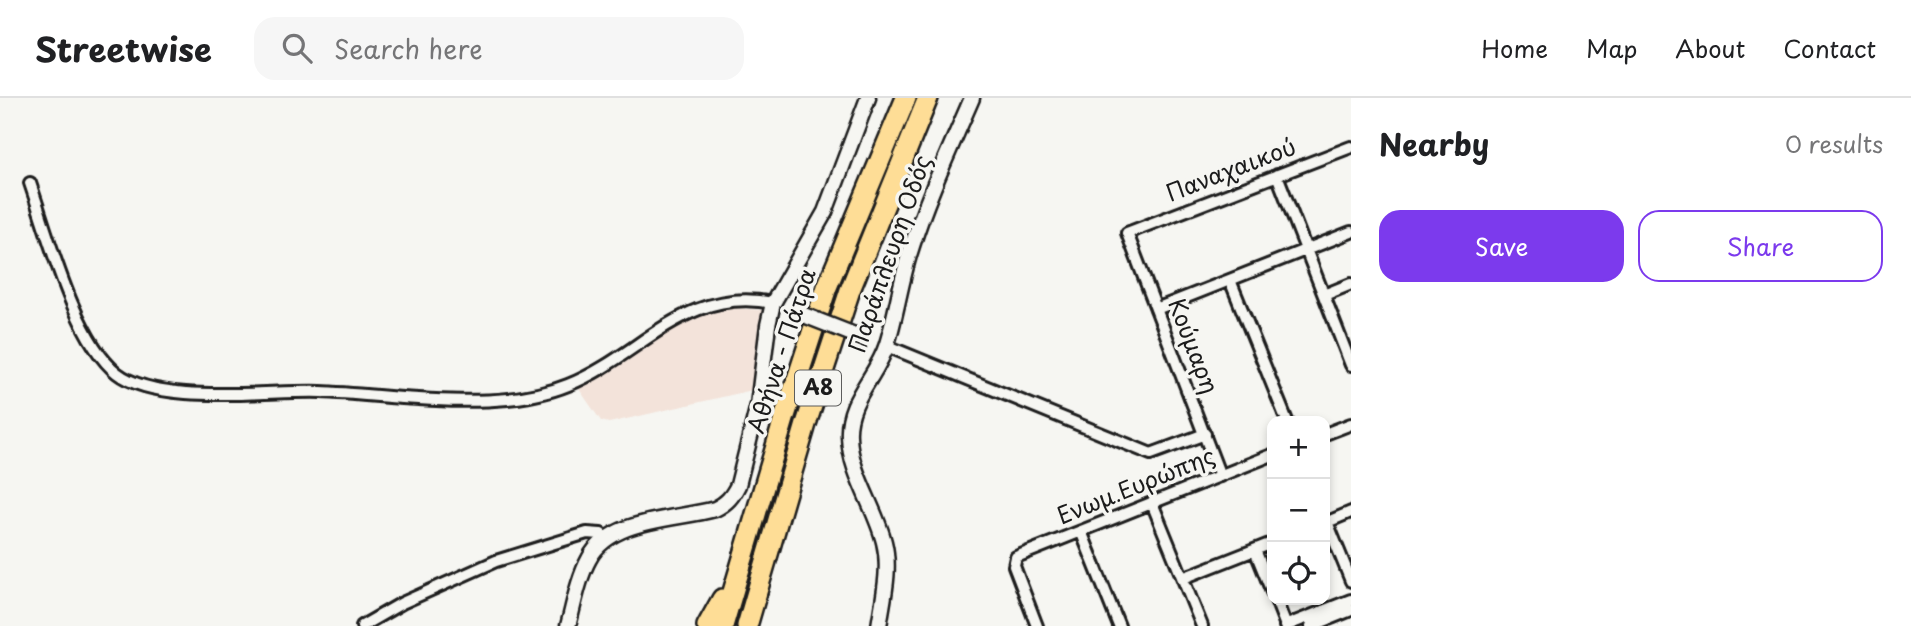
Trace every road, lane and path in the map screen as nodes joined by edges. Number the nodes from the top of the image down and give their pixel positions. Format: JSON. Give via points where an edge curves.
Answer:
{"nodes":[{"id":1,"x":868,"y":98,"type":"edge"},
{"id":2,"x":906,"y":98,"type":"edge"},
{"id":3,"x":928,"y":98,"type":"edge"},
{"id":4,"x":972,"y":98,"type":"edge"},
{"id":5,"x":1351,"y":147,"type":"edge"},
{"id":6,"x":1277,"y":175,"type":"junction"},
{"id":7,"x":30,"y":183,"type":"dead end"},
{"id":8,"x":1351,"y":232,"type":"edge"},
{"id":9,"x":1126,"y":233,"type":"joint"},
{"id":10,"x":1307,"y":250,"type":"junction"},
{"id":11,"x":1230,"y":280,"type":"junction"},
{"id":12,"x":1351,"y":284,"type":"edge"},
{"id":13,"x":1324,"y":295,"type":"junction"},
{"id":14,"x":774,"y":303,"type":"junction"},
{"id":15,"x":1156,"y":309,"type":"junction"},
{"id":16,"x":887,"y":346,"type":"junction"},
{"id":17,"x":1351,"y":365,"type":"edge"},
{"id":18,"x":1285,"y":416,"type":"edge"},
{"id":19,"x":1351,"y":424,"type":"edge"},
{"id":20,"x":1330,"y":432,"type":"edge"},
{"id":21,"x":1205,"y":434,"type":"junction"},
{"id":22,"x":1267,"y":457,"type":"edge"},
{"id":23,"x":1220,"y":476,"type":"junction"},
{"id":24,"x":1152,"y":503,"type":"junction"},
{"id":25,"x":1351,"y":512,"type":"edge"},
{"id":26,"x":1330,"y":520,"type":"edge"},
{"id":27,"x":1081,"y":531,"type":"junction"},
{"id":28,"x":1330,"y":531,"type":"edge"},
{"id":29,"x":606,"y":538,"type":"junction"},
{"id":30,"x":1267,"y":545,"type":"edge"},
{"id":31,"x":1255,"y":550,"type":"junction"},
{"id":32,"x":744,"y":554,"type":"junction"},
{"id":33,"x":765,"y":561,"type":"junction"},
{"id":34,"x":1183,"y":578,"type":"junction"},
{"id":35,"x":1267,"y":580,"type":"edge"},
{"id":36,"x":1351,"y":581,"type":"edge"},
{"id":37,"x":1351,"y":600,"type":"edge"},
{"id":38,"x":1278,"y":605,"type":"edge"},
{"id":39,"x":1351,"y":610,"type":"edge"},
{"id":40,"x":1332,"y":618,"type":"edge"},
{"id":41,"x":362,"y":626,"type":"edge"},
{"id":42,"x":568,"y":626,"type":"edge"},
{"id":43,"x":707,"y":626,"type":"edge"},
{"id":44,"x":723,"y":626,"type":"edge"},
{"id":45,"x":747,"y":626,"type":"edge"},
{"id":46,"x":755,"y":626,"type":"edge"},
{"id":47,"x":879,"y":626,"type":"edge"},
{"id":48,"x":1038,"y":626,"type":"edge"},
{"id":49,"x":1119,"y":626,"type":"edge"},
{"id":50,"x":1202,"y":626,"type":"edge"},
{"id":51,"x":1286,"y":626,"type":"edge"},
{"id":52,"x":1311,"y":626,"type":"edge"}],
"edges":[{"from":1,"to":14,"type":"street","via":[[825,212]]},
{"from":2,"to":32,"type":"highway","name":"Αθήνα - Πάτρα","number":"Α8","via":[[827,287]]},
{"from":3,"to":33,"type":"highway","name":"Αθήνα - Πάτρα","number":"Α8","via":[[850,290]]},
{"from":4,"to":16,"type":"street","name":"Παράπλευρη Οδός","via":[[923,212]]},
{"from":5,"to":6,"type":"street","name":"Παναχαικού"},
{"from":6,"to":9,"type":"street","name":"Παναχαικού"},
{"from":6,"to":10,"type":"street"},
{"from":7,"to":14,"type":"street","via":[[92,345],[126,379],[180,392],[516,399],[580,380],[698,309],[735,300]]},
{"from":8,"to":10,"type":"street"},
{"from":9,"to":15,"type":"street","name":"Κούμαρη"},
{"from":10,"to":11,"type":"street"},
{"from":10,"to":13,"type":"street"},
{"from":11,"to":15,"type":"street"},
{"from":11,"to":18,"type":"street"},
{"from":12,"to":13,"type":"street"},
{"from":13,"to":17,"type":"street"},
{"from":14,"to":16,"type":"street","bridge":true},
{"from":14,"to":29,"type":"street","via":[[758,405],[733,495],[715,509],[625,528]]},
{"from":15,"to":21,"type":"street","name":"Κούμαρη"},
{"from":16,"to":21,"type":"street","via":[[1151,454]]},
{"from":16,"to":47,"type":"street","name":"Παράπλευρη Οδός","via":[[852,410],[848,435],[853,463],[886,551]]},
{"from":19,"to":20,"type":"street"},
{"from":21,"to":23,"type":"street","name":"Κούμαρη"},
{"from":22,"to":23,"type":"street","name":"Ενωμ.Ευρώπης"},
{"from":23,"to":24,"type":"street","name":"Ενωμ.Ευρώπης"},
{"from":24,"to":27,"type":"street","name":"Ενωμ.Ευρώπης"},
{"from":24,"to":34,"type":"street"},
{"from":25,"to":26,"type":"street"},
{"from":27,"to":48,"type":"street","name":"Ενωμ.Ευρώπης","via":[[1016,557],[1014,566]]},
{"from":27,"to":49,"type":"street"},
{"from":28,"to":36,"type":"street"},
{"from":29,"to":41,"type":"street","via":[[587,533],[496,561]]},
{"from":29,"to":42,"type":"street","via":[[589,557]]},
{"from":30,"to":31,"type":"street"},
{"from":31,"to":34,"type":"street"},
{"from":31,"to":35,"type":"street"},
{"from":32,"to":43,"type":"highway"},
{"from":32,"to":44,"type":"highway","name":"Αθήνα - Πάτρα","number":"Α8"},
{"from":33,"to":45,"type":"highway","name":"Αθήνα - Πάτρα","number":"Α8"},
{"from":33,"to":46,"type":"highway"},
{"from":34,"to":50,"type":"street"},
{"from":37,"to":40,"type":"street"},
{"from":38,"to":51,"type":"street"},
{"from":39,"to":40,"type":"street"},
{"from":40,"to":51,"type":"street"},
{"from":40,"to":52,"type":"street"}]}
